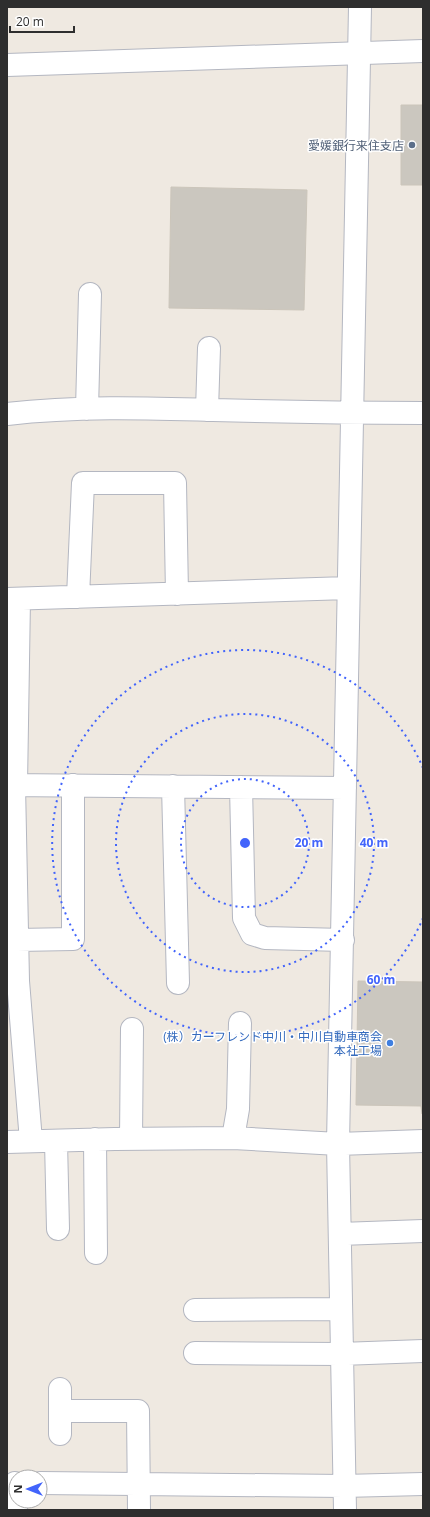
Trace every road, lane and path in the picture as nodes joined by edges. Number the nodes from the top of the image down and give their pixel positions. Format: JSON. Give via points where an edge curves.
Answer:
{"nodes":[{"id":1,"x":360,"y":7,"type":"edge"},
{"id":2,"x":423,"y":51,"type":"edge"},
{"id":3,"x":358,"y":54,"type":"junction"},
{"id":4,"x":7,"y":65,"type":"edge"},
{"id":5,"x":90,"y":294,"type":"dead end"},
{"id":6,"x":208,"y":348,"type":"dead end"},
{"id":7,"x":87,"y":409,"type":"junction"},
{"id":8,"x":207,"y":410,"type":"junction"},
{"id":9,"x":351,"y":413,"type":"junction"},
{"id":10,"x":423,"y":413,"type":"edge"},
{"id":11,"x":7,"y":414,"type":"edge"},
{"id":12,"x":348,"y":588,"type":"junction"},
{"id":13,"x":177,"y":594,"type":"junction"},
{"id":14,"x":78,"y":597,"type":"junction"},
{"id":15,"x":13,"y":599,"type":"edge"},
{"id":16,"x":12,"y":785,"type":"edge"},
{"id":17,"x":73,"y":785,"type":"junction"},
{"id":18,"x":173,"y":786,"type":"junction"},
{"id":19,"x":241,"y":787,"type":"junction"},
{"id":20,"x":345,"y":788,"type":"junction"},
{"id":21,"x":17,"y":940,"type":"junction"},
{"id":22,"x":343,"y":940,"type":"junction"},
{"id":23,"x":178,"y":983,"type":"dead end"},
{"id":24,"x":240,"y":1023,"type":"dead end"},
{"id":25,"x":132,"y":1029,"type":"dead end"},
{"id":26,"x":233,"y":1138,"type":"junction"},
{"id":27,"x":131,"y":1139,"type":"junction"},
{"id":28,"x":95,"y":1140,"type":"junction"},
{"id":29,"x":31,"y":1141,"type":"junction"},
{"id":30,"x":56,"y":1141,"type":"junction"},
{"id":31,"x":423,"y":1141,"type":"edge"},
{"id":32,"x":7,"y":1142,"type":"edge"},
{"id":33,"x":338,"y":1144,"type":"junction"},
{"id":34,"x":58,"y":1230,"type":"dead end"},
{"id":35,"x":423,"y":1231,"type":"edge"},
{"id":36,"x":340,"y":1234,"type":"junction"},
{"id":37,"x":96,"y":1253,"type":"dead end"},
{"id":38,"x":341,"y":1309,"type":"junction"},
{"id":39,"x":195,"y":1310,"type":"dead end"},
{"id":40,"x":423,"y":1351,"type":"edge"},
{"id":41,"x":195,"y":1352,"type":"dead end"},
{"id":42,"x":341,"y":1354,"type":"junction"},
{"id":43,"x":60,"y":1389,"type":"dead end"},
{"id":44,"x":60,"y":1411,"type":"junction"},
{"id":45,"x":60,"y":1434,"type":"dead end"},
{"id":46,"x":48,"y":1483,"type":"edge"},
{"id":47,"x":139,"y":1484,"type":"junction"},
{"id":48,"x":423,"y":1484,"type":"edge"},
{"id":49,"x":343,"y":1486,"type":"junction"},
{"id":50,"x":139,"y":1510,"type":"edge"},
{"id":51,"x":345,"y":1510,"type":"edge"}],
"edges":[{"from":1,"to":3,"type":"street"},
{"from":2,"to":3,"type":"street"},
{"from":3,"to":4,"type":"street"},
{"from":3,"to":9,"type":"street"},
{"from":5,"to":7,"type":"street"},
{"from":6,"to":8,"type":"street"},
{"from":7,"to":8,"type":"street","via":[[128,407]]},
{"from":7,"to":11,"type":"street","via":[[37,410]]},
{"from":8,"to":9,"type":"street"},
{"from":9,"to":10,"type":"street"},
{"from":9,"to":12,"type":"street"},
{"from":12,"to":13,"type":"street"},
{"from":12,"to":20,"type":"street"},
{"from":13,"to":14,"type":"street"},
{"from":13,"to":14,"type":"street","via":[[175,483],[82,483]]},
{"from":14,"to":15,"type":"street"},
{"from":15,"to":16,"type":"street"},
{"from":16,"to":17,"type":"street"},
{"from":16,"to":21,"type":"street"},
{"from":17,"to":18,"type":"street"},
{"from":17,"to":21,"type":"street","via":[[72,939]]},
{"from":18,"to":19,"type":"street"},
{"from":18,"to":23,"type":"street"},
{"from":19,"to":20,"type":"street"},
{"from":19,"to":22,"type":"street","via":[[244,918],[252,934],[265,938]]},
{"from":20,"to":22,"type":"street"},
{"from":21,"to":29,"type":"street"},
{"from":22,"to":33,"type":"street"},
{"from":24,"to":26,"type":"street","via":[[238,1108]]},
{"from":25,"to":27,"type":"street"},
{"from":26,"to":27,"type":"street"},
{"from":26,"to":33,"type":"street"},
{"from":27,"to":28,"type":"street"},
{"from":28,"to":30,"type":"street"},
{"from":28,"to":37,"type":"street"},
{"from":29,"to":30,"type":"street"},
{"from":29,"to":32,"type":"street"},
{"from":30,"to":34,"type":"street"},
{"from":31,"to":33,"type":"street"},
{"from":33,"to":36,"type":"street"},
{"from":35,"to":36,"type":"street"},
{"from":36,"to":38,"type":"street"},
{"from":38,"to":39,"type":"street"},
{"from":38,"to":42,"type":"street"},
{"from":40,"to":42,"type":"street"},
{"from":41,"to":42,"type":"street"},
{"from":42,"to":49,"type":"street"},
{"from":43,"to":44,"type":"street"},
{"from":44,"to":45,"type":"street"},
{"from":44,"to":47,"type":"street","via":[[138,1411]]},
{"from":46,"to":47,"type":"street"},
{"from":47,"to":49,"type":"street"},
{"from":47,"to":50,"type":"street"},
{"from":48,"to":49,"type":"street"},
{"from":49,"to":51,"type":"street"}]}
